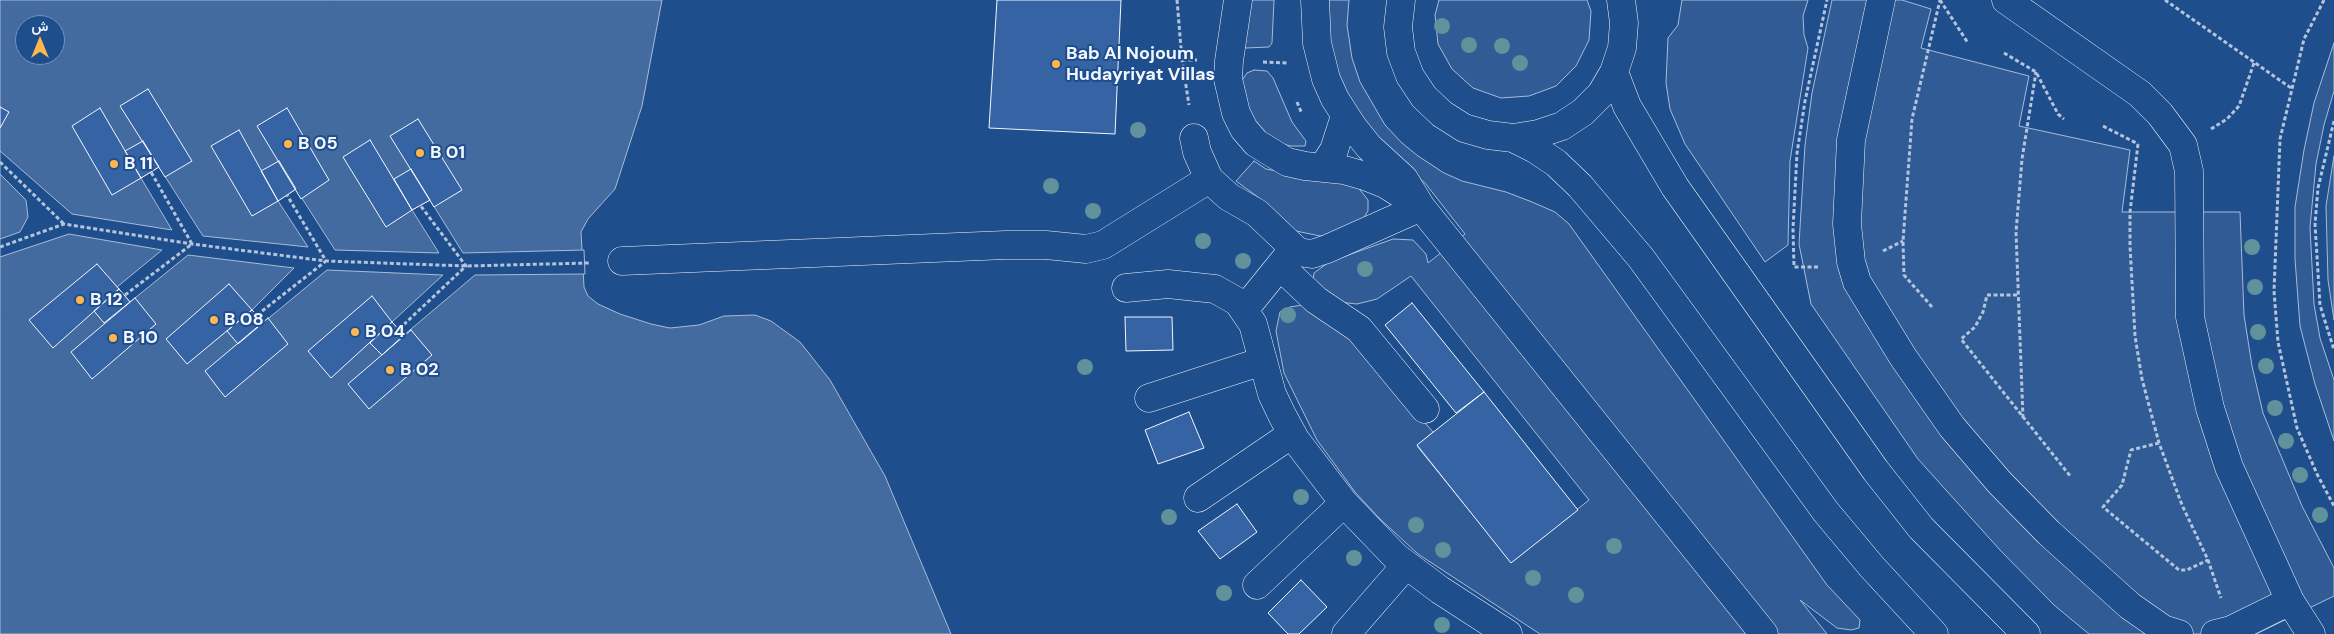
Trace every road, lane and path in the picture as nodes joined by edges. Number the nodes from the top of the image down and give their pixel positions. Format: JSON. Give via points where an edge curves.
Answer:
{"nodes":[{"id":1,"x":1177,"y":0,"type":"edge"},
{"id":2,"x":1238,"y":0,"type":"edge"},
{"id":3,"x":1315,"y":0,"type":"edge"},
{"id":4,"x":1401,"y":0,"type":"edge"},
{"id":5,"x":1827,"y":0,"type":"edge"},
{"id":6,"x":1881,"y":0,"type":"edge"},
{"id":7,"x":1940,"y":0,"type":"edge"},
{"id":8,"x":2006,"y":0,"type":"edge"},
{"id":9,"x":2166,"y":0,"type":"edge"},
{"id":10,"x":2324,"y":0,"type":"edge"},
{"id":11,"x":1626,"y":8,"type":"edge"},
{"id":12,"x":1968,"y":43,"type":"dead end"},
{"id":13,"x":2004,"y":53,"type":"dead end"},
{"id":14,"x":2254,"y":63,"type":"junction"},
{"id":15,"x":1614,"y":72,"type":"junction"},
{"id":16,"x":2036,"y":72,"type":"junction"},
{"id":17,"x":2291,"y":88,"type":"junction"},
{"id":18,"x":1345,"y":116,"type":"junction"},
{"id":19,"x":2064,"y":119,"type":"dead end"},
{"id":20,"x":2334,"y":121,"type":"edge"},
{"id":21,"x":2103,"y":126,"type":"dead end"},
{"id":22,"x":2208,"y":131,"type":"dead end"},
{"id":23,"x":1194,"y":138,"type":"joint"},
{"id":24,"x":1513,"y":138,"type":"junction"},
{"id":25,"x":2138,"y":144,"type":"junction"},
{"id":26,"x":2146,"y":149,"type":"dead end"},
{"id":27,"x":0,"y":162,"type":"edge"},
{"id":28,"x":1323,"y":167,"type":"junction"},
{"id":29,"x":151,"y":172,"type":"dead end"},
{"id":30,"x":1209,"y":179,"type":"junction"},
{"id":31,"x":287,"y":195,"type":"dead end"},
{"id":32,"x":420,"y":205,"type":"dead end"},
{"id":33,"x":1421,"y":208,"type":"junction"},
{"id":34,"x":64,"y":224,"type":"junction"},
{"id":35,"x":1903,"y":241,"type":"junction"},
{"id":36,"x":192,"y":244,"type":"junction"},
{"id":37,"x":0,"y":247,"type":"edge"},
{"id":38,"x":1879,"y":253,"type":"dead end"},
{"id":39,"x":1286,"y":257,"type":"junction"},
{"id":40,"x":326,"y":260,"type":"junction"},
{"id":41,"x":622,"y":261,"type":"joint"},
{"id":42,"x":466,"y":266,"type":"junction"},
{"id":43,"x":1822,"y":266,"type":"dead end"},
{"id":44,"x":1126,"y":288,"type":"dead end"},
{"id":45,"x":2017,"y":295,"type":"junction"},
{"id":46,"x":125,"y":296,"type":"dead end"},
{"id":47,"x":1932,"y":307,"type":"dead end"},
{"id":48,"x":1244,"y":310,"type":"junction"},
{"id":49,"x":258,"y":316,"type":"dead end"},
{"id":50,"x":399,"y":329,"type":"dead end"},
{"id":51,"x":2334,"y":350,"type":"edge"},
{"id":52,"x":1263,"y":361,"type":"junction"},
{"id":53,"x":1149,"y":398,"type":"dead end"},
{"id":54,"x":1425,"y":409,"type":"dead end"},
{"id":55,"x":2023,"y":418,"type":"junction"},
{"id":56,"x":1292,"y":434,"type":"junction"},
{"id":57,"x":2159,"y":444,"type":"junction"},
{"id":58,"x":2071,"y":476,"type":"dead end"},
{"id":59,"x":1198,"y":498,"type":"dead end"},
{"id":60,"x":1344,"y":503,"type":"junction"},
{"id":61,"x":2334,"y":506,"type":"edge"},
{"id":62,"x":2208,"y":560,"type":"junction"},
{"id":63,"x":1406,"y":565,"type":"junction"},
{"id":64,"x":1257,"y":584,"type":"dead end"},
{"id":65,"x":2290,"y":601,"type":"junction"},
{"id":66,"x":1476,"y":626,"type":"edge"},
{"id":67,"x":2223,"y":632,"type":"edge"},
{"id":68,"x":1346,"y":634,"type":"edge"},
{"id":69,"x":1508,"y":634,"type":"edge"},
{"id":70,"x":1764,"y":634,"type":"edge"},
{"id":71,"x":1934,"y":634,"type":"edge"},
{"id":72,"x":2026,"y":634,"type":"edge"},
{"id":73,"x":2179,"y":634,"type":"edge"},
{"id":74,"x":2311,"y":634,"type":"edge"}],
"edges":[{"from":1,"to":23,"type":"path"},
{"from":2,"to":28,"type":"main road","via":[[1228,79],[1236,113],[1244,129],[1256,143],[1287,162]]},
{"from":3,"to":18,"type":"main road","via":[[1321,62],[1335,100]]},
{"from":4,"to":24,"type":"main road","via":[[1398,27],[1401,52],[1410,76],[1424,97],[1464,128]]},
{"from":5,"to":43,"type":"path","via":[[1797,153],[1793,229],[1794,267]]},
{"from":6,"to":73,"type":"main road","via":[[1851,140],[1847,224],[1851,262],[1858,282],[1903,357],[1947,419],[2000,483],[2049,533],[2130,606],[2163,629]]},
{"from":7,"to":12,"type":"path"},
{"from":7,"to":35,"type":"path","via":[[1912,119]]},
{"from":8,"to":65,"type":"main road","via":[[2140,94],[2183,145],[2189,171],[2190,317],[2207,398],[2229,467]]},
{"from":9,"to":14,"type":"path"},
{"from":10,"to":17,"type":"path","via":[[2304,39]]},
{"from":11,"to":15,"type":"main road","via":[[1622,48]]},
{"from":13,"to":16,"type":"path"},
{"from":14,"to":17,"type":"path"},
{"from":14,"to":22,"type":"path","via":[[2239,106],[2227,120]]},
{"from":15,"to":24,"type":"main road","via":[[1601,94],[1583,112],[1554,129]]},
{"from":15,"to":72,"type":"main road","via":[[1627,106],[1675,187],[1876,471],[1922,528]]},
{"from":16,"to":19,"type":"path","via":[[2058,114]]},
{"from":16,"to":45,"type":"path","via":[[2022,159],[2016,232]]},
{"from":17,"to":61,"type":"path","via":[[2280,139],[2274,291],[2278,342],[2297,428]]},
{"from":18,"to":28,"type":"main road","via":[[1334,150]]},
{"from":18,"to":33,"type":"main road","via":[[1369,147],[1404,179]]},
{"from":20,"to":51,"type":"path","via":[[2318,188],[2315,224],[2320,306]]},
{"from":21,"to":25,"type":"path"},
{"from":23,"to":30,"type":"main road"},
{"from":24,"to":71,"type":"main road","via":[[1556,163],[1580,186],[1641,258],[1826,512]]},
{"from":25,"to":26,"type":"path"},
{"from":25,"to":57,"type":"path","via":[[2130,212],[2131,290],[2142,378]]},
{"from":27,"to":34,"type":"path"},
{"from":28,"to":33,"type":"main road","via":[[1365,176],[1392,188]]},
{"from":29,"to":36,"type":"path"},
{"from":30,"to":39,"type":"main road","via":[[1229,198],[1257,213]]},
{"from":30,"to":41,"type":"main road","via":[[1104,245],[1086,249],[1006,245]]},
{"from":31,"to":40,"type":"path"},
{"from":32,"to":42,"type":"path"},
{"from":33,"to":39,"type":"main road","via":[[1327,249]]},
{"from":33,"to":70,"type":"main road"},
{"from":34,"to":36,"type":"path"},
{"from":34,"to":37,"type":"path"},
{"from":35,"to":38,"type":"path"},
{"from":35,"to":47,"type":"path","via":[[1904,275]]},
{"from":36,"to":40,"type":"path"},
{"from":36,"to":46,"type":"path"},
{"from":39,"to":48,"type":"main road"},
{"from":39,"to":54,"type":"main road","via":[[1316,300],[1359,329]]},
{"from":40,"to":42,"type":"path"},
{"from":40,"to":49,"type":"path"},
{"from":41,"to":42,"type":"path"},
{"from":42,"to":50,"type":"path"},
{"from":44,"to":48,"type":"main road","via":[[1168,284],[1215,289],[1238,302]]},
{"from":45,"to":55,"type":"path"},
{"from":45,"to":55,"type":"path","via":[[1987,296],[1975,327],[1961,339]]},
{"from":48,"to":52,"type":"main road","via":[[1253,324]]},
{"from":52,"to":53,"type":"main road"},
{"from":52,"to":56,"type":"main road","via":[[1272,394]]},
{"from":55,"to":58,"type":"path"},
{"from":56,"to":59,"type":"main road"},
{"from":56,"to":60,"type":"main road"},
{"from":57,"to":62,"type":"path","via":[[2182,505]]},
{"from":57,"to":62,"type":"path","via":[[2131,450],[2122,485],[2103,506],[2179,570],[2187,570]]},
{"from":60,"to":63,"type":"main road"},
{"from":60,"to":64,"type":"main road"},
{"from":62,"to":67,"type":"path"},
{"from":63,"to":66,"type":"main road","via":[[1440,590]]},
{"from":63,"to":68,"type":"main road"},
{"from":65,"to":67,"type":"main road"},
{"from":65,"to":74,"type":"main road"},
{"from":66,"to":69,"type":"main road"}]}
